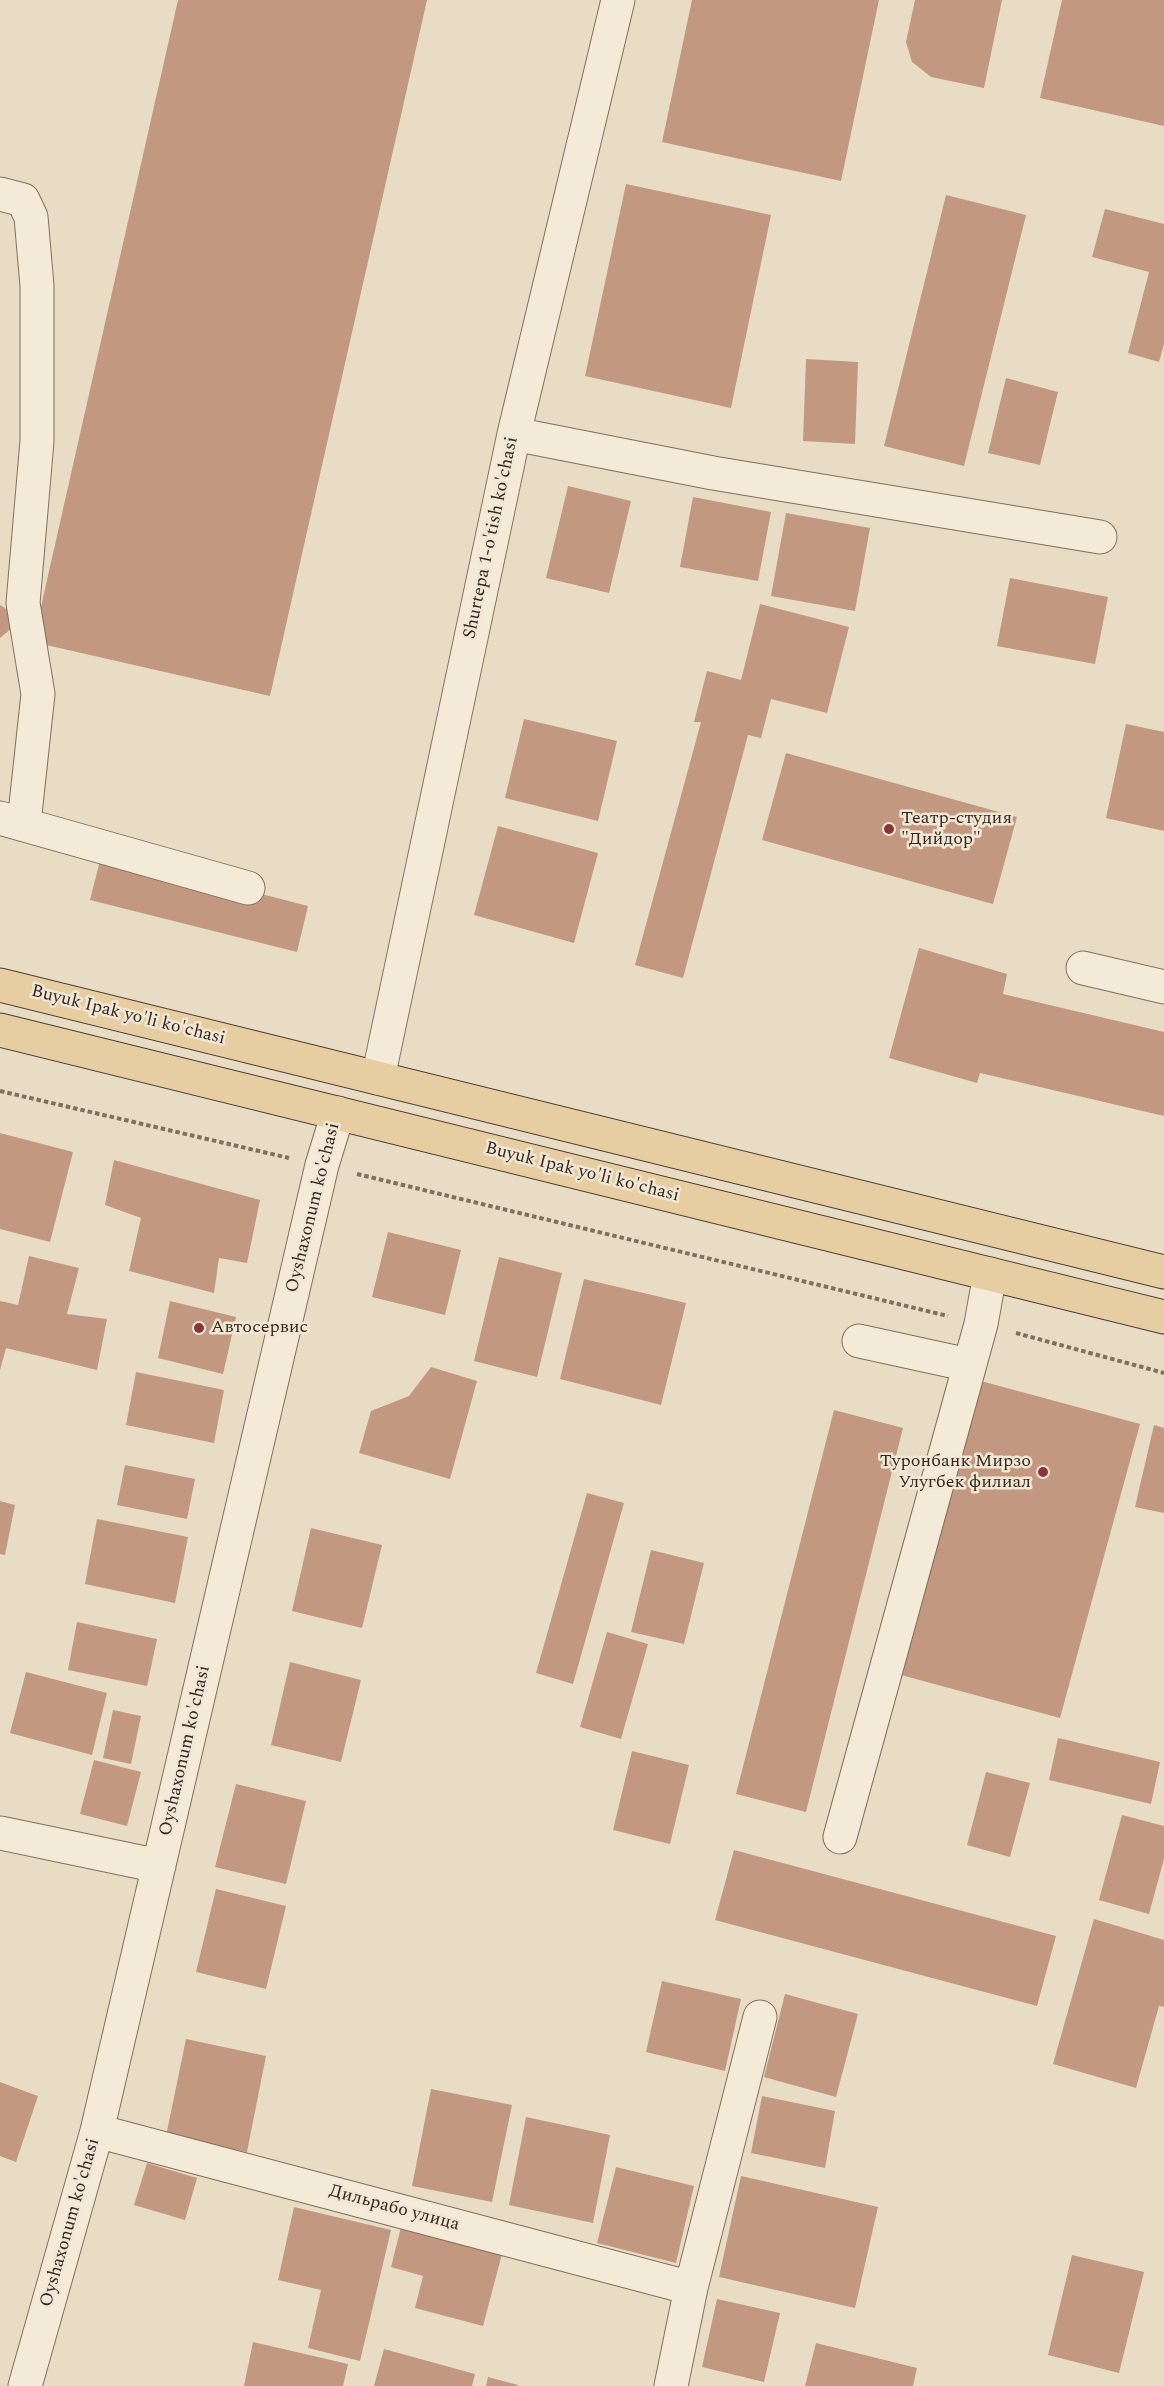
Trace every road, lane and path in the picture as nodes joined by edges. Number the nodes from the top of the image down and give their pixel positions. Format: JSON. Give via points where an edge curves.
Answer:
{"nodes":[{"id":1,"x":618,"y":0,"type":"edge"},
{"id":2,"x":0,"y":194,"type":"edge"},
{"id":3,"x":514,"y":434,"type":"junction"},
{"id":4,"x":1100,"y":537,"type":"dead end"},
{"id":5,"x":12,"y":820,"type":"edge"},
{"id":6,"x":248,"y":888,"type":"dead end"},
{"id":7,"x":1083,"y":968,"type":"dead end"},
{"id":8,"x":0,"y":985,"type":"edge"},
{"id":9,"x":1164,"y":987,"type":"edge"},
{"id":10,"x":0,"y":1030,"type":"edge"},
{"id":11,"x":364,"y":1074,"type":"junction"},
{"id":12,"x":0,"y":1091,"type":"edge"},
{"id":13,"x":353,"y":1117,"type":"junction"},
{"id":14,"x":322,"y":1165,"type":"junction"},
{"id":15,"x":1164,"y":1272,"type":"edge"},
{"id":16,"x":990,"y":1274,"type":"junction"},
{"id":17,"x":1164,"y":1317,"type":"edge"},
{"id":18,"x":981,"y":1324,"type":"junction"},
{"id":19,"x":860,"y":1341,"type":"dead end"},
{"id":20,"x":969,"y":1365,"type":"junction"},
{"id":21,"x":1164,"y":1373,"type":"edge"},
{"id":22,"x":0,"y":1833,"type":"edge"},
{"id":23,"x":840,"y":1837,"type":"dead end"},
{"id":24,"x":159,"y":1866,"type":"junction"},
{"id":25,"x":760,"y":2017,"type":"dead end"},
{"id":26,"x":97,"y":2131,"type":"junction"},
{"id":27,"x":691,"y":2288,"type":"junction"},
{"id":28,"x":25,"y":2386,"type":"edge"},
{"id":29,"x":671,"y":2386,"type":"edge"}],
"edges":[{"from":1,"to":3,"type":"street","name":"Shurtepa 1-o'tish ko'chasi"},
{"from":2,"to":5,"type":"street","via":[[23,200],[31,217],[37,286],[37,441],[23,603],[38,694]]},
{"from":3,"to":4,"type":"street","via":[[713,473]]},
{"from":3,"to":11,"type":"street","name":"Shurtepa 1-o'tish ko'chasi"},
{"from":5,"to":6,"type":"street"},
{"from":7,"to":9,"type":"street"},
{"from":8,"to":11,"type":"main road","name":"Buyuk Ipak yo'li ko'chasi"},
{"from":10,"to":13,"type":"main road","name":"Buyuk Ipak yo'li ko'chasi"},
{"from":11,"to":13,"type":"main road"},
{"from":11,"to":15,"type":"main road","name":"Buyuk Ipak yo'li ko'chasi"},
{"from":12,"to":14,"type":"path"},
{"from":13,"to":14,"type":"street","name":"Oyshaxonum ko'chasi"},
{"from":13,"to":16,"type":"main road","name":"Buyuk Ipak yo'li ko'chasi"},
{"from":14,"to":18,"type":"path"},
{"from":14,"to":24,"type":"street","name":"Oyshaxonum ko'chasi"},
{"from":16,"to":17,"type":"main road","name":"Buyuk Ipak yo'li ko'chasi"},
{"from":16,"to":18,"type":"street"},
{"from":18,"to":20,"type":"street"},
{"from":18,"to":21,"type":"path"},
{"from":19,"to":20,"type":"street"},
{"from":20,"to":23,"type":"street"},
{"from":22,"to":24,"type":"street"},
{"from":24,"to":26,"type":"street","name":"Oyshaxonum ko'chasi"},
{"from":25,"to":27,"type":"street"},
{"from":26,"to":27,"type":"street","name":"Дильрабо улица"},
{"from":26,"to":28,"type":"street","name":"Oyshaxonum ko'chasi"},
{"from":27,"to":29,"type":"street"}]}
